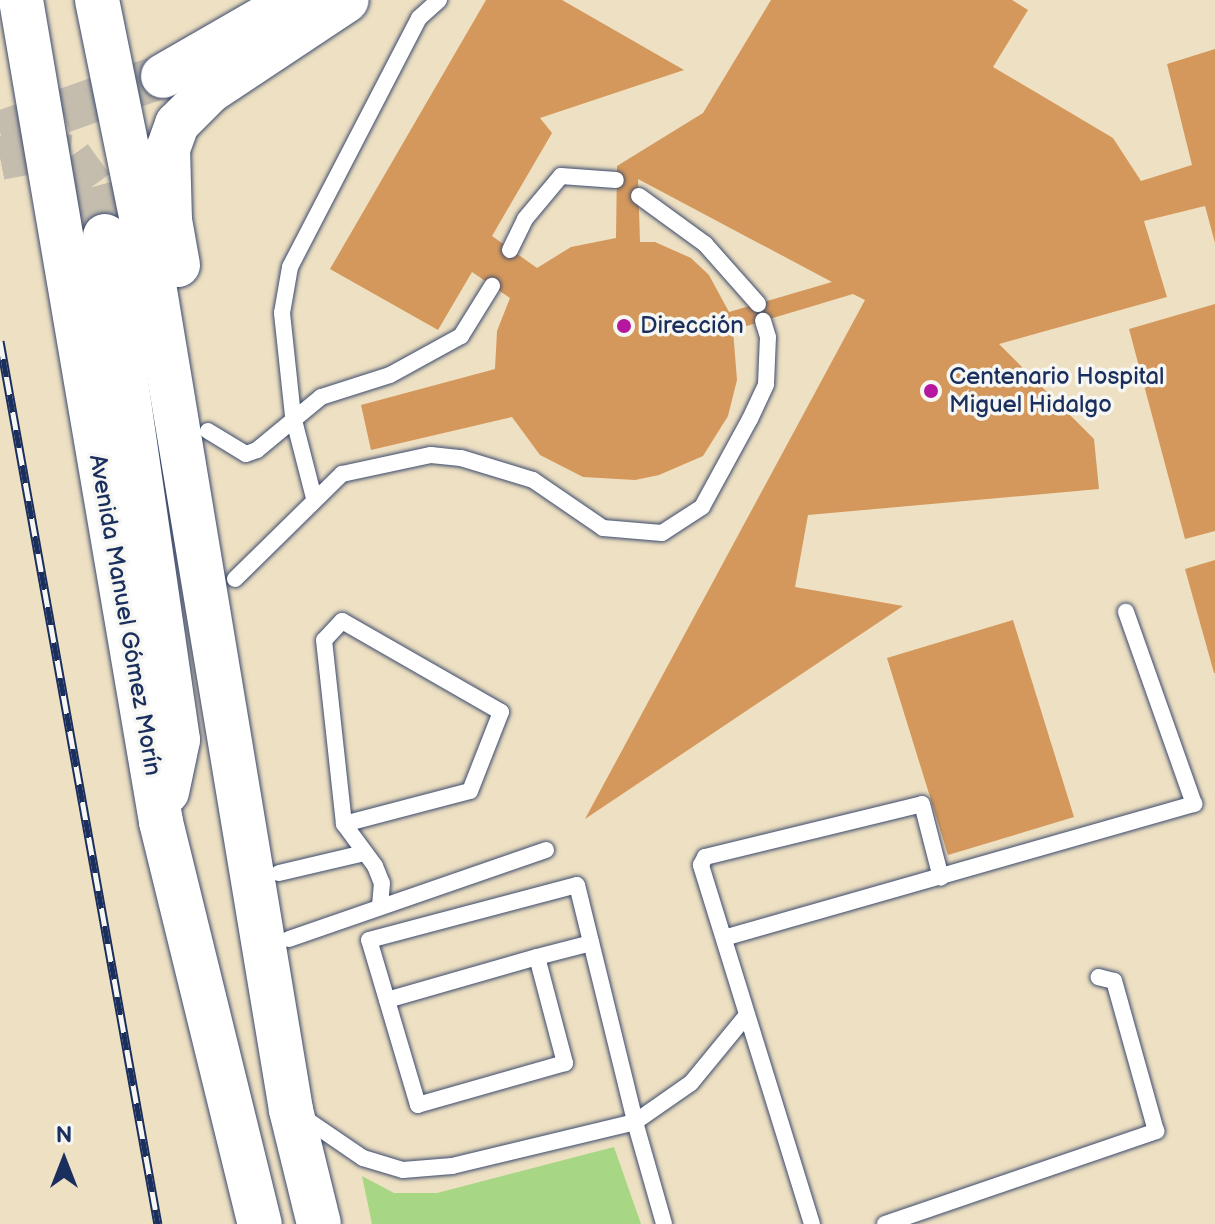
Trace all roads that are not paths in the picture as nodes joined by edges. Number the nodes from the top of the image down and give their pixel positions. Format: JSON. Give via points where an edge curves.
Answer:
{"nodes":[{"id":1,"x":21,"y":0,"type":"edge"},
{"id":2,"x":97,"y":0,"type":"edge"},
{"id":3,"x":295,"y":0,"type":"edge"},
{"id":4,"x":347,"y":0,"type":"edge"},
{"id":5,"x":439,"y":0,"type":"edge"},
{"id":6,"x":163,"y":76,"type":"tunnel mouth"},
{"id":7,"x":616,"y":180,"type":"dead end"},
{"id":8,"x":639,"y":196,"type":"dead end"},
{"id":9,"x":170,"y":220,"type":"junction"},
{"id":10,"x":105,"y":236,"type":"tunnel mouth"},
{"id":11,"x":510,"y":250,"type":"dead end"},
{"id":12,"x":154,"y":286,"type":"junction"},
{"id":13,"x":492,"y":286,"type":"dead end"},
{"id":14,"x":758,"y":304,"type":"dead end"},
{"id":15,"x":763,"y":321,"type":"dead end"},
{"id":16,"x":192,"y":340,"type":"junction"},
{"id":17,"x":293,"y":416,"type":"junction"},
{"id":18,"x":208,"y":431,"type":"junction"},
{"id":19,"x":314,"y":498,"type":"junction"},
{"id":20,"x":235,"y":579,"type":"junction"},
{"id":21,"x":1126,"y":612,"type":"dead end"},
{"id":22,"x":236,"y":685,"type":"junction"},
{"id":23,"x":161,"y":822,"type":"junction"},
{"id":24,"x":344,"y":824,"type":"junction"},
{"id":25,"x":546,"y":850,"type":"dead end"},
{"id":26,"x":364,"y":853,"type":"junction"},
{"id":27,"x":279,"y":873,"type":"junction"},
{"id":28,"x":941,"y":878,"type":"junction"},
{"id":29,"x":380,"y":906,"type":"junction"},
{"id":30,"x":727,"y":937,"type":"junction"},
{"id":31,"x":289,"y":939,"type":"junction"},
{"id":32,"x":591,"y":943,"type":"junction"},
{"id":33,"x":537,"y":957,"type":"junction"},
{"id":34,"x":1098,"y":977,"type":"dead end"},
{"id":35,"x":275,"y":1000,"type":"junction"},
{"id":36,"x":387,"y":1000,"type":"junction"},
{"id":37,"x":746,"y":1016,"type":"junction"},
{"id":38,"x":291,"y":1110,"type":"junction"},
{"id":39,"x":635,"y":1122,"type":"junction"},
{"id":40,"x":260,"y":1224,"type":"edge"},
{"id":41,"x":319,"y":1224,"type":"edge"},
{"id":42,"x":664,"y":1224,"type":"edge"},
{"id":43,"x":812,"y":1224,"type":"edge"},
{"id":44,"x":885,"y":1224,"type":"edge"}],
"edges":[{"from":1,"to":23,"type":"main road","name":"Avenida Manuel Gómez Morín"},
{"from":2,"to":12,"type":"main road"},
{"from":3,"to":6,"type":"main road"},
{"from":4,"to":9,"type":"main road","via":[[210,91],[177,124],[168,149]]},
{"from":5,"to":17,"type":"lane","via":[[419,18],[403,45],[290,267],[282,313]]},
{"from":7,"to":11,"type":"lane","via":[[561,176],[525,219]]},
{"from":8,"to":14,"type":"lane","via":[[705,244]]},
{"from":9,"to":12,"type":"main road"},
{"from":9,"to":16,"type":"main road"},
{"from":10,"to":23,"type":"main road","via":[[178,740]]},
{"from":12,"to":16,"type":"main road"},
{"from":12,"to":22,"type":"main road"},
{"from":13,"to":17,"type":"lane","via":[[461,336],[390,375],[321,397]]},
{"from":15,"to":19,"type":"lane","via":[[768,337],[766,384],[750,419],[702,507],[662,533],[603,528],[533,480],[461,458],[431,455],[342,474]]},
{"from":16,"to":18,"type":"main road"},
{"from":17,"to":18,"type":"lane","via":[[246,454]]},
{"from":17,"to":19,"type":"lane"},
{"from":18,"to":20,"type":"main road"},
{"from":19,"to":20,"type":"lane"},
{"from":20,"to":22,"type":"main road"},
{"from":21,"to":28,"type":"lane","via":[[1194,804]]},
{"from":22,"to":27,"type":"main road"},
{"from":22,"to":35,"type":"main road"},
{"from":23,"to":40,"type":"main road","name":"Avenida Manuel Gómez Morín"},
{"from":24,"to":24,"type":"lane","via":[[470,791],[501,712],[342,621],[324,640]]},
{"from":24,"to":26,"type":"lane"},
{"from":25,"to":29,"type":"lane"},
{"from":26,"to":27,"type":"lane"},
{"from":26,"to":29,"type":"lane","via":[[382,883]]},
{"from":27,"to":31,"type":"main road"},
{"from":28,"to":30,"type":"lane"},
{"from":28,"to":30,"type":"lane","via":[[922,804],[705,857],[702,878]]},
{"from":29,"to":31,"type":"lane"},
{"from":30,"to":37,"type":"lane"},
{"from":31,"to":35,"type":"main road","via":[[294,968]]},
{"from":32,"to":33,"type":"lane"},
{"from":32,"to":36,"type":"lane","via":[[577,885],[369,940]]},
{"from":32,"to":39,"type":"lane"},
{"from":33,"to":36,"type":"lane"},
{"from":33,"to":36,"type":"lane","via":[[565,1063],[477,1089],[418,1105]]},
{"from":34,"to":44,"type":"lane","via":[[1114,981],[1156,1131]]},
{"from":35,"to":38,"type":"main road"},
{"from":37,"to":39,"type":"lane","via":[[691,1083]]},
{"from":37,"to":43,"type":"lane"},
{"from":38,"to":39,"type":"lane","via":[[363,1158],[403,1170],[452,1166]]},
{"from":38,"to":41,"type":"main road"},
{"from":39,"to":42,"type":"lane"}]}
